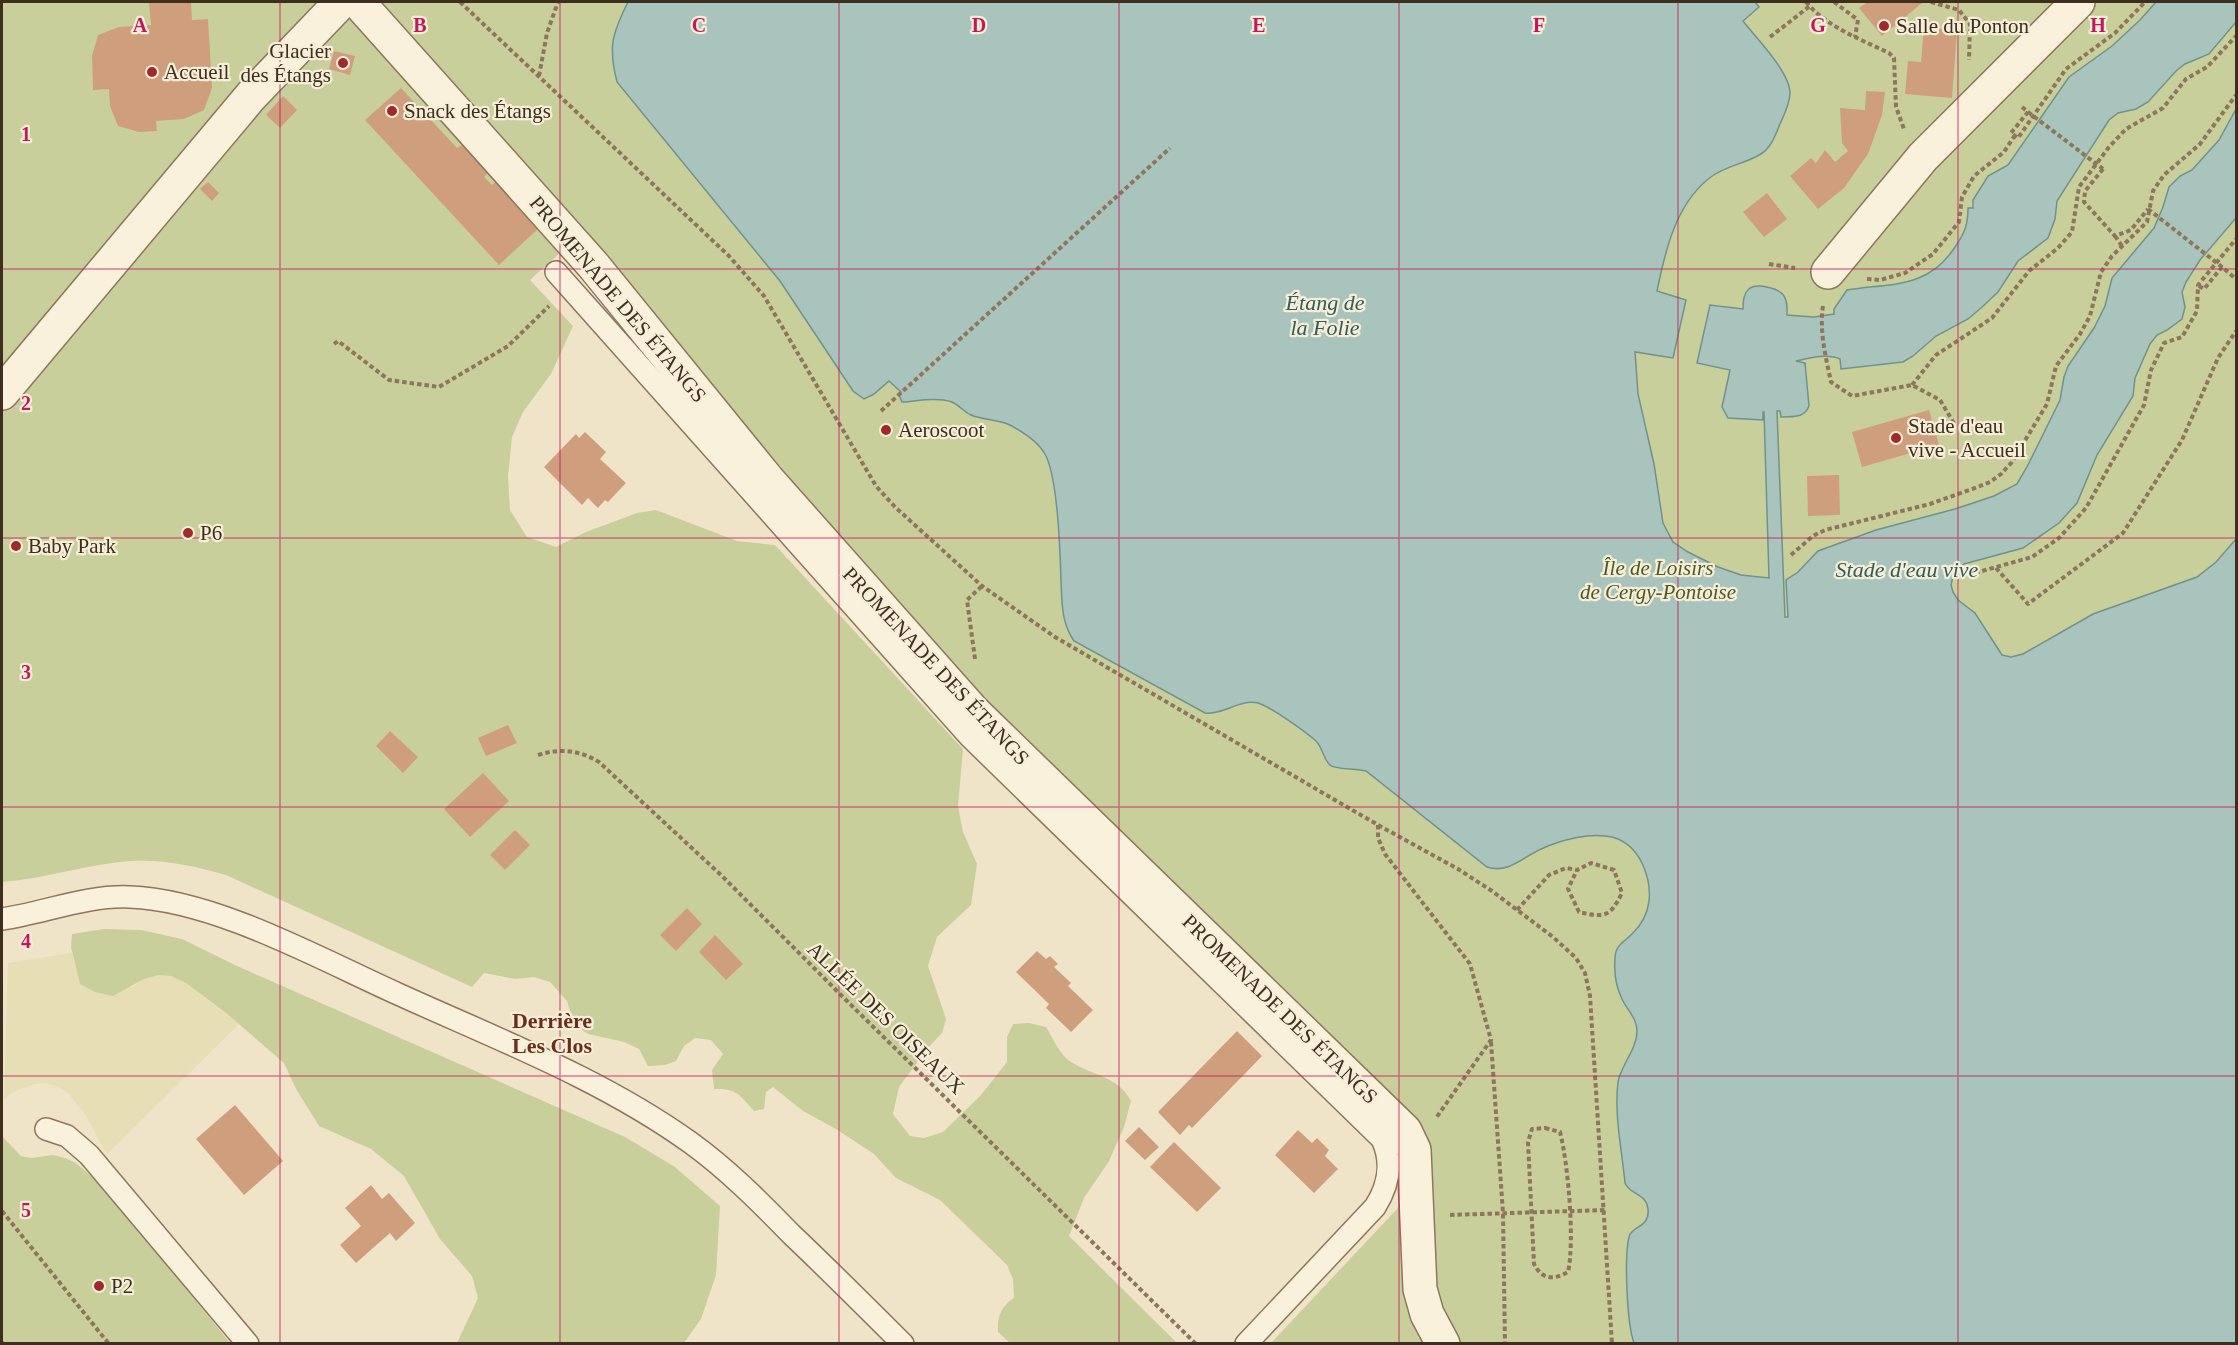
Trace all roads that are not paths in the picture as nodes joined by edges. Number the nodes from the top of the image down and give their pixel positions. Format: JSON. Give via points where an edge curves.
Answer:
{"nodes":[{"id":1,"x":341,"y":2,"type":"edge"},
{"id":2,"x":358,"y":2,"type":"edge"},
{"id":3,"x":2079,"y":2,"type":"edge"},
{"id":4,"x":1828,"y":273,"type":"road end"},
{"id":5,"x":562,"y":280,"type":"road end"},
{"id":6,"x":2,"y":393,"type":"edge"},
{"id":7,"x":2,"y":919,"type":"edge"},
{"id":8,"x":46,"y":1129,"type":"dead end"},
{"id":9,"x":248,"y":1344,"type":"edge"},
{"id":10,"x":903,"y":1344,"type":"edge"},
{"id":11,"x":1245,"y":1344,"type":"edge"},
{"id":12,"x":1443,"y":1344,"type":"edge"}],
"edges":[{"from":1,"to":6,"type":"street","via":[[251,96]]},
{"from":2,"to":12,"type":"street","name":"PROMENADE DES ÉTANGS","via":[[593,265],[768,480],[973,711],[1409,1137],[1414,1150],[1421,1297]]},
{"from":3,"to":4,"type":"street","via":[[1923,156]]},
{"from":5,"to":11,"type":"lane","name":"PROMENADE DES ÉTANGS","via":[[970,737],[1383,1139],[1388,1178],[1382,1197]]},
{"from":7,"to":10,"type":"lane","via":[[115,897],[161,900],[191,907],[257,930],[602,1087],[663,1124],[718,1165]]},
{"from":8,"to":9,"type":"lane","via":[[67,1136],[89,1155]]}]}
